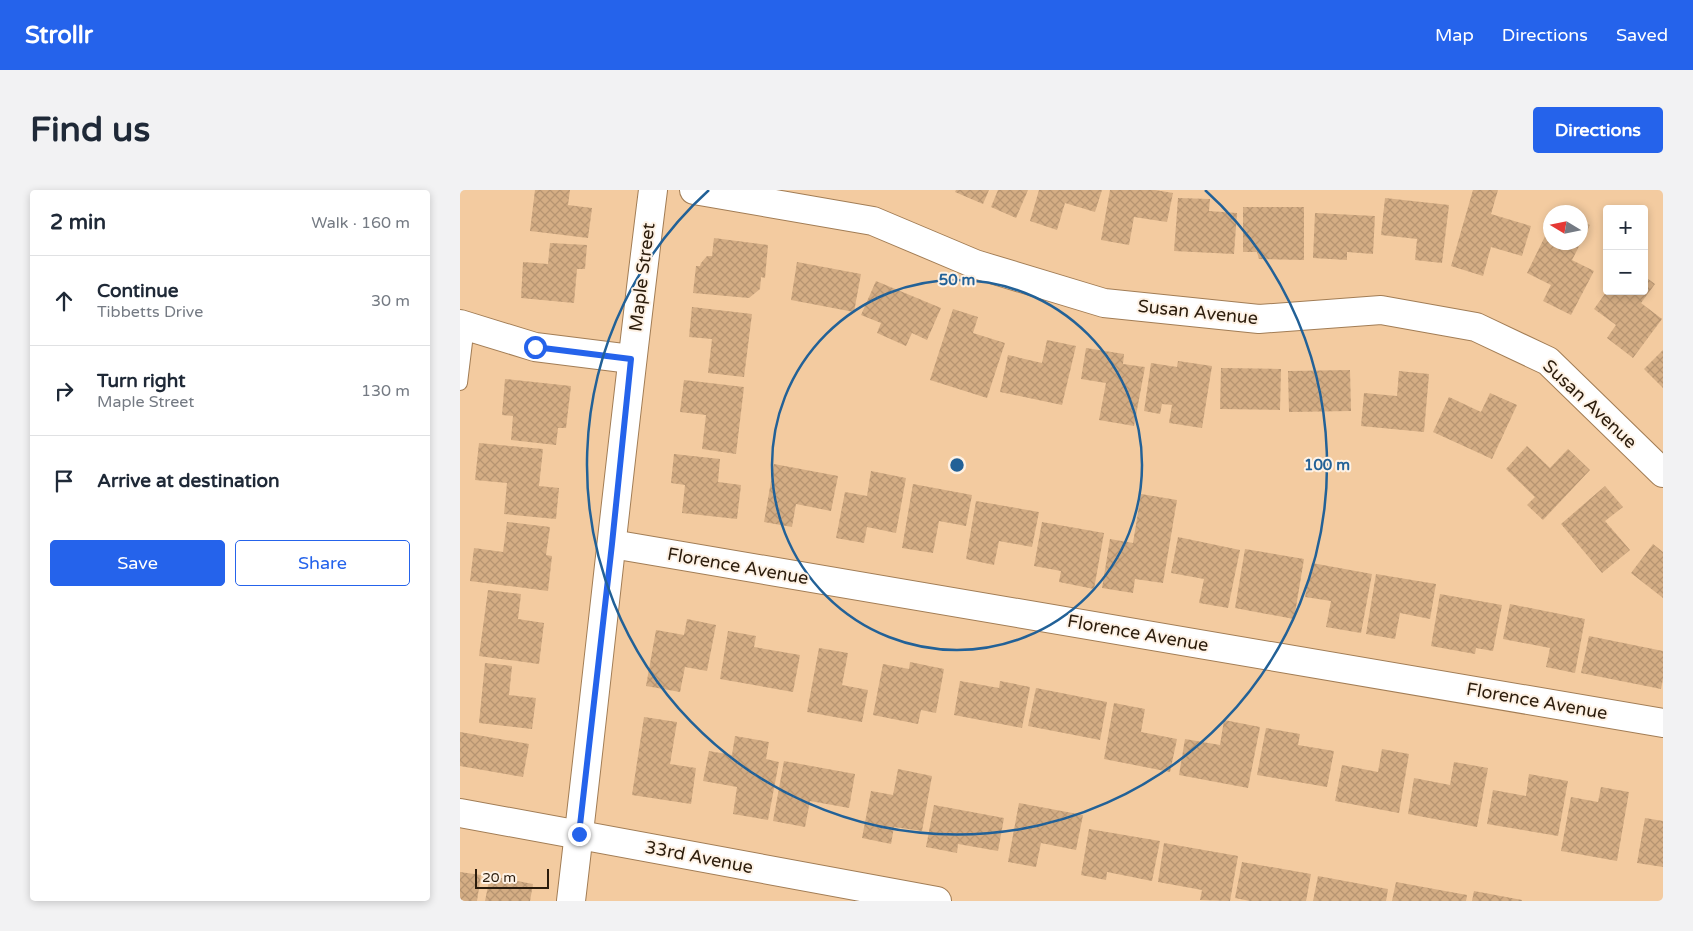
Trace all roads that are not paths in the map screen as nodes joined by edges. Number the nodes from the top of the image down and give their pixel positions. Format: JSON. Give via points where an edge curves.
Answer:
{"nodes":[{"id":1,"x":653,"y":190,"type":"edge"},
{"id":2,"x":694,"y":190,"type":"edge"},
{"id":3,"x":464,"y":325,"type":"edge"},
{"id":4,"x":631,"y":359,"type":"junction"},
{"id":5,"x":460,"y":383,"type":"edge"},
{"id":6,"x":1663,"y":473,"type":"edge"},
{"id":7,"x":612,"y":544,"type":"junction"},
{"id":8,"x":1663,"y":723,"type":"edge"},
{"id":9,"x":460,"y":813,"type":"edge"},
{"id":10,"x":579,"y":834,"type":"junction"},
{"id":11,"x":571,"y":901,"type":"edge"},
{"id":12,"x":937,"y":901,"type":"edge"}],
"edges":[{"from":1,"to":4,"type":"street","name":"Maple Street"},
{"from":2,"to":6,"type":"street","name":"Susan Avenue","via":[[873,221],[975,264],[1104,303],[1259,320],[1381,310],[1476,327],[1548,361]]},
{"from":3,"to":4,"type":"street","via":[[535,347]]},
{"from":3,"to":5,"type":"lane"},
{"from":4,"to":7,"type":"street","name":"Maple Street"},
{"from":7,"to":8,"type":"street","name":"Florence Avenue"},
{"from":7,"to":10,"type":"street","name":"Maple Street"},
{"from":9,"to":10,"type":"street","name":"33rd Avenue"},
{"from":10,"to":11,"type":"street","name":"Maple Street"},
{"from":10,"to":12,"type":"street","name":"33rd Avenue"}]}
